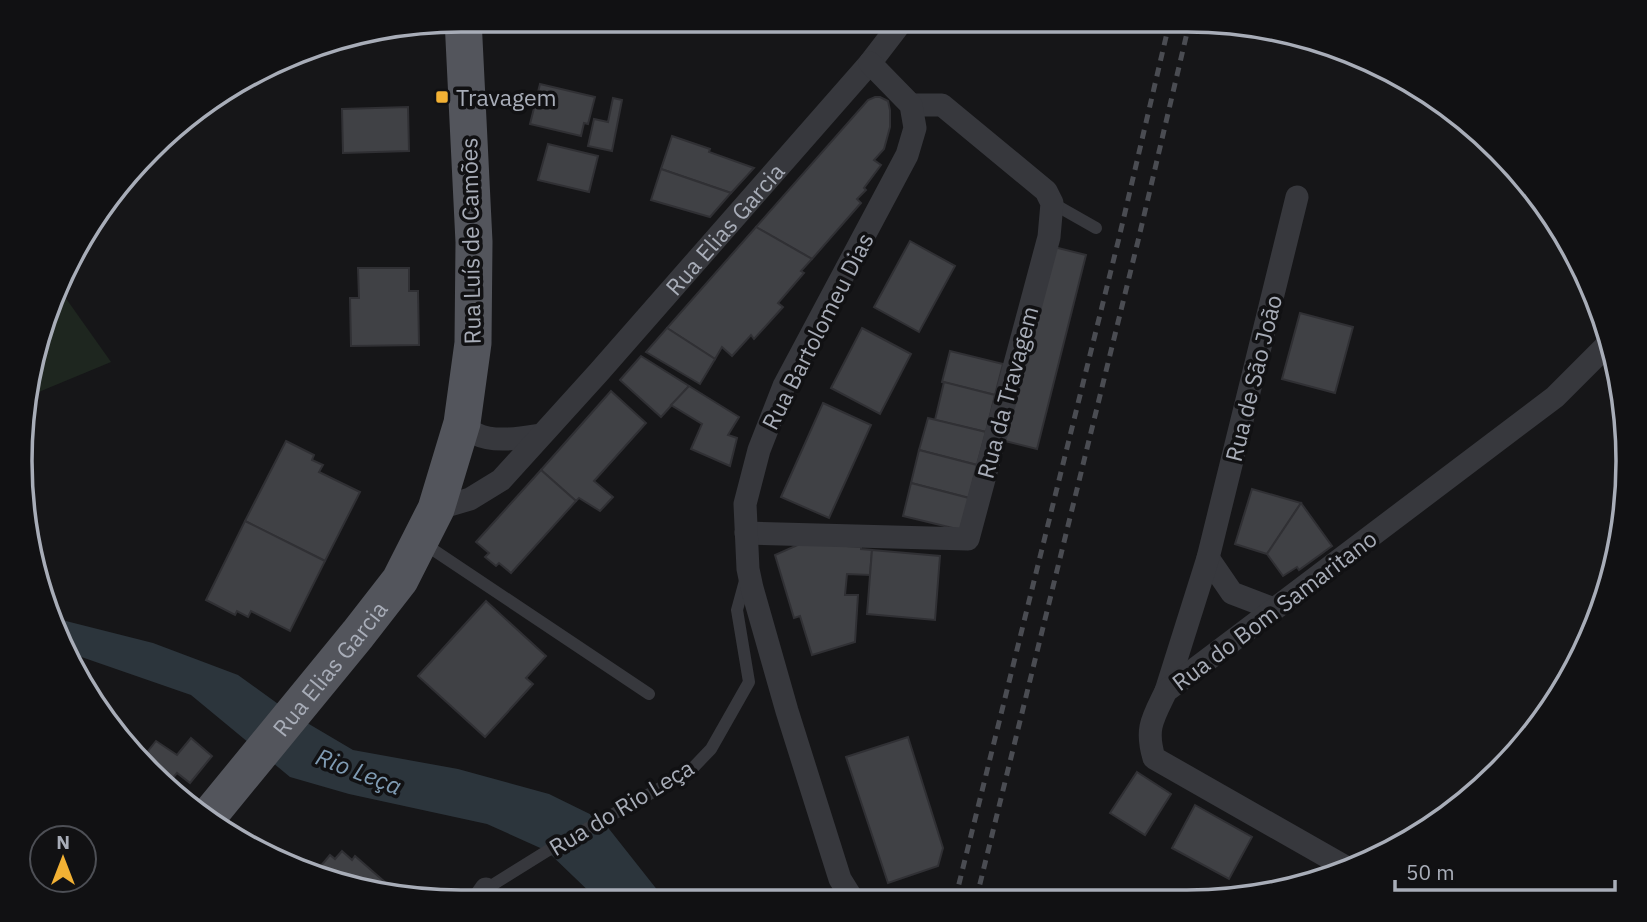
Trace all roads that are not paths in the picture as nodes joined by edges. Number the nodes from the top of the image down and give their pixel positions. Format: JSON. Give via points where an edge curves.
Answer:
{"nodes":[{"id":1,"x":464,"y":32,"type":"edge"},
{"id":2,"x":895,"y":32,"type":"edge"},
{"id":3,"x":870,"y":63,"type":"junction"},
{"id":4,"x":911,"y":105,"type":"junction"},
{"id":5,"x":1297,"y":197,"type":"dead end"},
{"id":6,"x":1052,"y":203,"type":"junction"},
{"id":7,"x":1096,"y":228,"type":"dead end"},
{"id":8,"x":1601,"y":351,"type":"edge"},
{"id":9,"x":462,"y":423,"type":"junction"},
{"id":10,"x":540,"y":435,"type":"junction"},
{"id":11,"x":451,"y":461,"type":"joint"},
{"id":12,"x":428,"y":525,"type":"junction"},
{"id":13,"x":746,"y":533,"type":"junction"},
{"id":14,"x":1208,"y":558,"type":"junction"},
{"id":15,"x":748,"y":569,"type":"junction"},
{"id":16,"x":1274,"y":609,"type":"junction"},
{"id":17,"x":1166,"y":691,"type":"junction"},
{"id":18,"x":649,"y":694,"type":"dead end"},
{"id":19,"x":213,"y":811,"type":"edge"},
{"id":20,"x":1338,"y":863,"type":"edge"},
{"id":21,"x":490,"y":890,"type":"edge"},
{"id":22,"x":847,"y":890,"type":"edge"}],
"edges":[{"from":1,"to":9,"type":"main road","name":"Rua Luís de Camões","via":[[474,255],[473,343]]},
{"from":2,"to":3,"type":"street","name":"Rua Elias Garcia"},
{"from":3,"to":4,"type":"street"},
{"from":3,"to":10,"type":"street","name":"Rua Elias Garcia"},
{"from":4,"to":6,"type":"street","via":[[942,105],[1046,191]]},
{"from":4,"to":13,"type":"street","name":"Rua Bartolomeu Dias","via":[[915,128],[907,155],[784,386],[759,450],[745,504]]},
{"from":5,"to":14,"type":"street","name":"Rua de São João"},
{"from":6,"to":7,"type":"lane"},
{"from":6,"to":13,"type":"street","name":"Rua da Travagem","via":[[1049,237],[968,538]]},
{"from":8,"to":16,"type":"street","name":"Rua do Bom Samaritano","via":[[1555,397]]},
{"from":9,"to":10,"type":"street","via":[[475,434],[499,438]]},
{"from":9,"to":11,"type":"main road","name":"Rua Luís de Camões"},
{"from":10,"to":12,"type":"street","name":"Rua Elias Garcia","via":[[501,480]]},
{"from":11,"to":12,"type":"main road","name":"Rua Elias Garcia"},
{"from":12,"to":18,"type":"lane"},
{"from":12,"to":19,"type":"main road","name":"Rua Elias Garcia","via":[[400,580]]},
{"from":13,"to":15,"type":"street","name":"Rua Bartolomeu Dias"},
{"from":14,"to":16,"type":"street","via":[[1232,593]]},
{"from":14,"to":17,"type":"street","name":"Rua de São João"},
{"from":15,"to":21,"type":"lane","name":"Rua do Rio Leça","via":[[737,610],[749,682],[711,749],[689,772],[547,851]]},
{"from":15,"to":22,"type":"street","name":"Rua Bartolomeu Dias","via":[[783,699]]},
{"from":16,"to":17,"type":"street","name":"Rua do Bom Samaritano"},
{"from":17,"to":20,"type":"street","name":"Rua do Bom Samaritano","via":[[1150,724],[1154,758]]}]}
